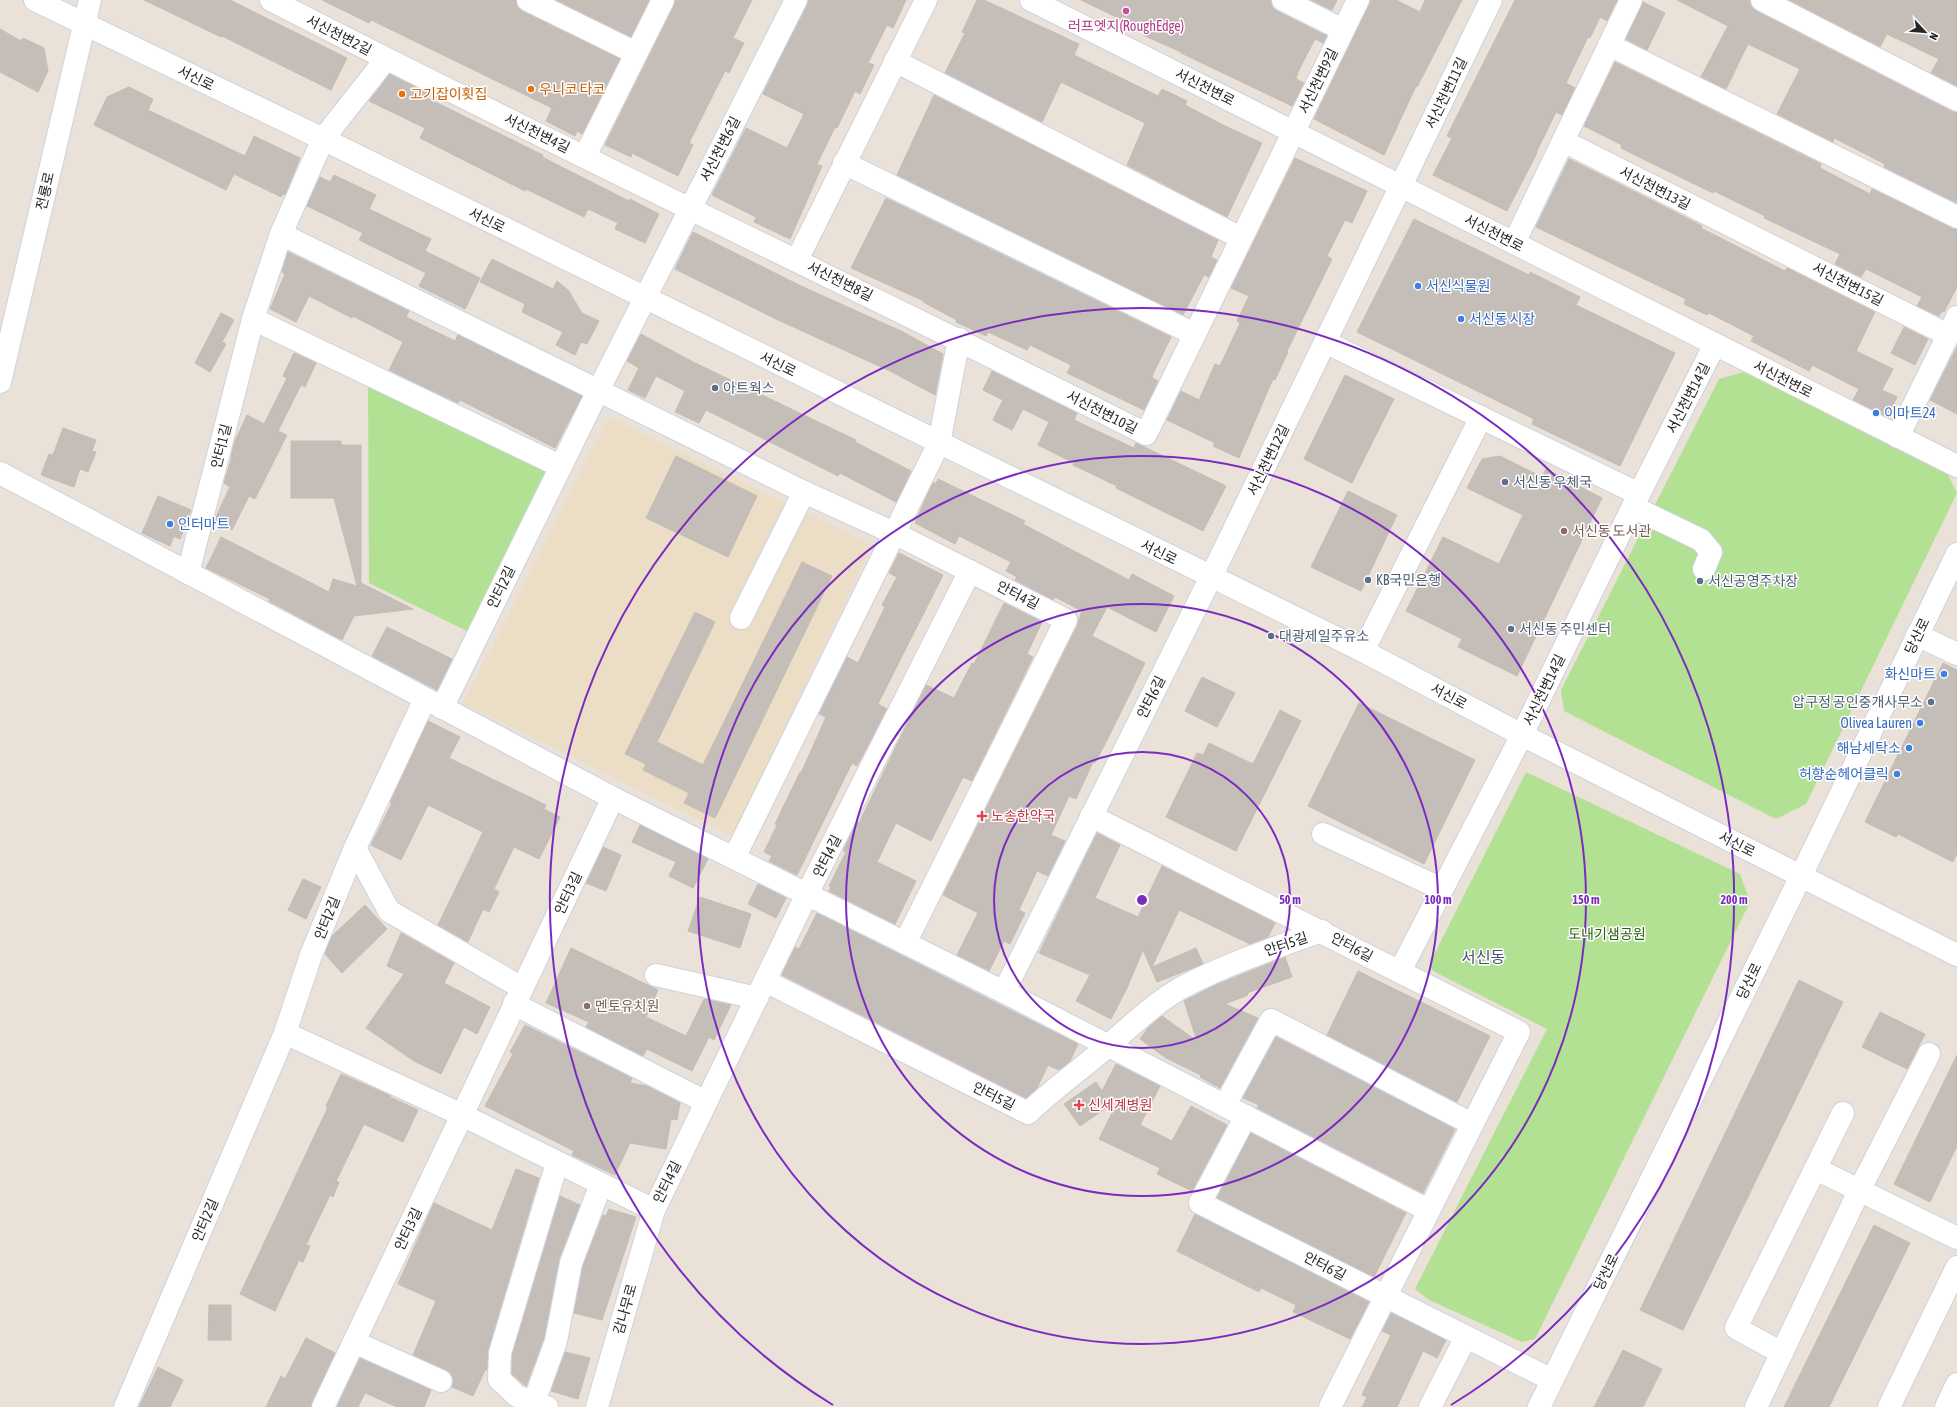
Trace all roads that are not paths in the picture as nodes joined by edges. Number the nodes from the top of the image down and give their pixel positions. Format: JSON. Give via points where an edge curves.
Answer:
{"nodes":[{"id":1,"x":35,"y":0,"type":"edge"},
{"id":2,"x":90,"y":0,"type":"edge"},
{"id":3,"x":271,"y":0,"type":"edge"},
{"id":4,"x":528,"y":0,"type":"edge"},
{"id":5,"x":663,"y":0,"type":"edge"},
{"id":6,"x":796,"y":0,"type":"edge"},
{"id":7,"x":926,"y":0,"type":"edge"},
{"id":8,"x":1031,"y":0,"type":"edge"},
{"id":9,"x":1283,"y":0,"type":"edge"},
{"id":10,"x":1358,"y":0,"type":"edge"},
{"id":11,"x":1491,"y":0,"type":"edge"},
{"id":12,"x":1631,"y":0,"type":"edge"},
{"id":13,"x":1762,"y":0,"type":"edge"},
{"id":14,"x":84,"y":23,"type":"junction"},
{"id":15,"x":1343,"y":30,"type":"junction"},
{"id":16,"x":1609,"y":45,"type":"junction"},
{"id":17,"x":636,"y":53,"type":"junction"},
{"id":18,"x":386,"y":59,"type":"junction"},
{"id":19,"x":895,"y":61,"type":"junction"},
{"id":20,"x":1957,"y":100,"type":"edge"},
{"id":21,"x":1293,"y":132,"type":"junction"},
{"id":22,"x":323,"y":139,"type":"junction"},
{"id":23,"x":1563,"y":141,"type":"junction"},
{"id":24,"x":585,"y":156,"type":"junction"},
{"id":25,"x":844,"y":163,"type":"junction"},
{"id":26,"x":1402,"y":187,"type":"junction"},
{"id":27,"x":690,"y":208,"type":"junction"},
{"id":28,"x":1957,"y":217,"type":"edge"},
{"id":29,"x":281,"y":234,"type":"junction"},
{"id":30,"x":1748,"y":234,"type":"joint"},
{"id":31,"x":1242,"y":238,"type":"junction"},
{"id":32,"x":1514,"y":243,"type":"junction"},
{"id":33,"x":797,"y":260,"type":"junction"},
{"id":34,"x":644,"y":298,"type":"junction"},
{"id":35,"x":253,"y":318,"type":"junction"},
{"id":36,"x":1953,"y":326,"type":"edge"},
{"id":37,"x":1194,"y":334,"type":"junction"},
{"id":38,"x":959,"y":339,"type":"junction"},
{"id":39,"x":1325,"y":342,"type":"junction"},
{"id":40,"x":1715,"y":344,"type":"junction"},
{"id":41,"x":0,"y":382,"type":"edge"},
{"id":42,"x":598,"y":391,"type":"junction"},
{"id":43,"x":1481,"y":417,"type":"junction"},
{"id":44,"x":1898,"y":436,"type":"junction"},
{"id":45,"x":939,"y":443,"type":"junction"},
{"id":46,"x":560,"y":466,"type":"junction"},
{"id":47,"x":1957,"y":466,"type":"edge"},
{"id":48,"x":0,"y":473,"type":"edge"},
{"id":49,"x":804,"y":492,"type":"junction"},
{"id":50,"x":1636,"y":501,"type":"junction"},
{"id":51,"x":894,"y":533,"type":"junction"},
{"id":52,"x":1957,"y":554,"type":"edge"},
{"id":53,"x":1704,"y":569,"type":"dead end"},
{"id":54,"x":970,"y":571,"type":"junction"},
{"id":55,"x":188,"y":573,"type":"junction"},
{"id":56,"x":1211,"y":577,"type":"junction"},
{"id":57,"x":741,"y":618,"type":"dead end"},
{"id":58,"x":1917,"y":635,"type":"junction"},
{"id":59,"x":1363,"y":651,"type":"junction"},
{"id":60,"x":1957,"y":654,"type":"edge"},
{"id":61,"x":433,"y":703,"type":"junction"},
{"id":62,"x":1522,"y":735,"type":"junction"},
{"id":63,"x":613,"y":798,"type":"junction"},
{"id":64,"x":1091,"y":816,"type":"junction"},
{"id":65,"x":1323,"y":834,"type":"dead end"},
{"id":66,"x":355,"y":848,"type":"junction"},
{"id":67,"x":734,"y":858,"type":"junction"},
{"id":68,"x":1801,"y":876,"type":"junction"},
{"id":69,"x":1442,"y":889,"type":"junction"},
{"id":70,"x":807,"y":894,"type":"junction"},
{"id":71,"x":1322,"y":931,"type":"junction"},
{"id":72,"x":905,"y":943,"type":"junction"},
{"id":73,"x":1957,"y":955,"type":"edge"},
{"id":74,"x":1400,"y":971,"type":"junction"},
{"id":75,"x":656,"y":975,"type":"dead end"},
{"id":76,"x":761,"y":990,"type":"junction"},
{"id":77,"x":1004,"y":992,"type":"junction"},
{"id":78,"x":518,"y":996,"type":"junction"},
{"id":79,"x":285,"y":1033,"type":"junction"},
{"id":80,"x":1109,"y":1045,"type":"junction"},
{"id":81,"x":1929,"y":1054,"type":"dead end"},
{"id":82,"x":706,"y":1102,"type":"junction"},
{"id":83,"x":1225,"y":1106,"type":"junction"},
{"id":84,"x":1843,"y":1113,"type":"dead end"},
{"id":85,"x":462,"y":1116,"type":"junction"},
{"id":86,"x":1246,"y":1116,"type":"junction"},
{"id":87,"x":1472,"y":1124,"type":"junction"},
{"id":88,"x":557,"y":1163,"type":"junction"},
{"id":89,"x":1816,"y":1169,"type":"junction"},
{"id":90,"x":601,"y":1184,"type":"junction"},
{"id":91,"x":1859,"y":1191,"type":"junction"},
{"id":92,"x":654,"y":1210,"type":"junction"},
{"id":93,"x":1428,"y":1210,"type":"junction"},
{"id":94,"x":1957,"y":1238,"type":"edge"},
{"id":95,"x":1957,"y":1267,"type":"edge"},
{"id":96,"x":1385,"y":1297,"type":"junction"},
{"id":97,"x":1466,"y":1337,"type":"junction"},
{"id":98,"x":354,"y":1342,"type":"junction"},
{"id":99,"x":1782,"y":1353,"type":"junction"},
{"id":100,"x":441,"y":1380,"type":"dead end"},
{"id":101,"x":1552,"y":1380,"type":"junction"},
{"id":102,"x":1957,"y":1384,"type":"edge"},
{"id":103,"x":541,"y":1405,"type":"edge"},
{"id":104,"x":125,"y":1407,"type":"edge"},
{"id":105,"x":324,"y":1407,"type":"edge"},
{"id":106,"x":597,"y":1407,"type":"edge"},
{"id":107,"x":1330,"y":1407,"type":"edge"},
{"id":108,"x":1430,"y":1407,"type":"edge"},
{"id":109,"x":1539,"y":1407,"type":"edge"},
{"id":110,"x":1756,"y":1407,"type":"edge"},
{"id":111,"x":1889,"y":1407,"type":"edge"},
{"id":112,"x":1946,"y":1407,"type":"edge"}],
"edges":[{"from":1,"to":14,"type":"street","name":"서신로"},
{"from":2,"to":14,"type":"street","name":"전룡로"},
{"from":3,"to":18,"type":"street","name":"서신천변2길"},
{"from":4,"to":17,"type":"street"},
{"from":5,"to":17,"type":"street","name":"서신천변4길"},
{"from":6,"to":27,"type":"street","name":"서신천변6길"},
{"from":7,"to":19,"type":"street","name":"서신천변8길"},
{"from":8,"to":21,"type":"street","name":"서신천변로"},
{"from":9,"to":15,"type":"street","name":"서신천변9길"},
{"from":10,"to":15,"type":"street","name":"서신천변9길"},
{"from":11,"to":26,"type":"street","name":"서신천변11길"},
{"from":12,"to":16,"type":"street"},
{"from":13,"to":20,"type":"street"},
{"from":14,"to":22,"type":"street","name":"서신로"},
{"from":14,"to":41,"type":"street","name":"전룡로"},
{"from":15,"to":21,"type":"street","name":"서신천변9길"},
{"from":16,"to":23,"type":"street"},
{"from":16,"to":28,"type":"street"},
{"from":17,"to":24,"type":"street","name":"서신천변4길"},
{"from":18,"to":22,"type":"street","name":"안터1길"},
{"from":18,"to":24,"type":"street","name":"서신천변4길"},
{"from":19,"to":25,"type":"street","name":"서신천변8길"},
{"from":19,"to":31,"type":"street"},
{"from":21,"to":26,"type":"street","name":"서신천변로"},
{"from":21,"to":31,"type":"street","name":"서신천변10길"},
{"from":22,"to":29,"type":"street","name":"안터1길"},
{"from":22,"to":34,"type":"street","name":"서신로"},
{"from":23,"to":30,"type":"street","name":"서신천변13길"},
{"from":23,"to":32,"type":"street"},
{"from":24,"to":27,"type":"street"},
{"from":25,"to":33,"type":"street","name":"서신천변8길"},
{"from":25,"to":37,"type":"street"},
{"from":26,"to":32,"type":"street","name":"서신천변로"},
{"from":26,"to":39,"type":"street","name":"서신천변12길"},
{"from":27,"to":33,"type":"street"},
{"from":27,"to":34,"type":"street","name":"서신천변6길"},
{"from":29,"to":35,"type":"street","name":"안터1길"},
{"from":29,"to":42,"type":"street"},
{"from":30,"to":36,"type":"street","name":"서신천변15길"},
{"from":31,"to":37,"type":"street","name":"서신천변10길"},
{"from":32,"to":40,"type":"street","name":"서신천변로"},
{"from":33,"to":38,"type":"street","name":"서신천변8길"},
{"from":34,"to":42,"type":"street","name":"안터2길"},
{"from":34,"to":45,"type":"street","name":"서신로"},
{"from":35,"to":46,"type":"street"},
{"from":35,"to":55,"type":"street","name":"안터1길"},
{"from":36,"to":44,"type":"street","name":"서신천변15길"},
{"from":37,"to":38,"type":"street","name":"서신천변10길","via":[[1146,434]]},
{"from":38,"to":45,"type":"street"},
{"from":39,"to":43,"type":"street"},
{"from":39,"to":56,"type":"street","name":"서신천변12길"},
{"from":40,"to":44,"type":"street","name":"서신천변로"},
{"from":40,"to":50,"type":"street","name":"서신천변14길"},
{"from":42,"to":46,"type":"street","name":"안터2길"},
{"from":42,"to":49,"type":"street"},
{"from":43,"to":50,"type":"street"},
{"from":43,"to":59,"type":"street"},
{"from":44,"to":47,"type":"street","name":"서신천변로"},
{"from":45,"to":51,"type":"street"},
{"from":45,"to":56,"type":"street","name":"서신로"},
{"from":46,"to":61,"type":"street","name":"안터2길"},
{"from":48,"to":55,"type":"street"},
{"from":49,"to":51,"type":"street"},
{"from":49,"to":57,"type":"street"},
{"from":50,"to":53,"type":"street","via":[[1702,540],[1711,552]]},
{"from":50,"to":62,"type":"street","name":"서신천변14길"},
{"from":51,"to":54,"type":"street"},
{"from":51,"to":67,"type":"street"},
{"from":52,"to":58,"type":"street","name":"당산로"},
{"from":54,"to":70,"type":"street","name":"안터4길"},
{"from":54,"to":72,"type":"street","name":"안터4길","via":[[1066,620]]},
{"from":55,"to":61,"type":"street"},
{"from":56,"to":59,"type":"street","name":"서신로"},
{"from":56,"to":64,"type":"street","name":"안터6길"},
{"from":58,"to":60,"type":"street"},
{"from":58,"to":68,"type":"street","name":"당산로"},
{"from":59,"to":62,"type":"street","name":"서신로"},
{"from":61,"to":63,"type":"street"},
{"from":61,"to":66,"type":"street","name":"안터2길"},
{"from":62,"to":68,"type":"street","name":"서신로"},
{"from":62,"to":69,"type":"street","name":"서신천변14길"},
{"from":63,"to":67,"type":"street","name":"안터4길"},
{"from":63,"to":78,"type":"street","name":"안터3길"},
{"from":64,"to":71,"type":"street","name":"안터6길"},
{"from":64,"to":77,"type":"street","name":"안터6길"},
{"from":65,"to":69,"type":"street"},
{"from":66,"to":78,"type":"street","via":[[389,911]]},
{"from":66,"to":79,"type":"street","name":"안터2길","via":[[311,955]]},
{"from":67,"to":70,"type":"street","name":"안터4길"},
{"from":68,"to":73,"type":"street","name":"서신로"},
{"from":68,"to":101,"type":"street","name":"당산로"},
{"from":69,"to":74,"type":"street","name":"서신천변14길"},
{"from":70,"to":72,"type":"street","name":"안터4길"},
{"from":70,"to":76,"type":"street","name":"안터4길"},
{"from":71,"to":74,"type":"street","name":"안터6길"},
{"from":71,"to":80,"type":"street","name":"안터5길","via":[[1249,956],[1180,989],[1141,1016]]},
{"from":72,"to":77,"type":"street","name":"안터4길"},
{"from":74,"to":87,"type":"street","name":"안터6길","via":[[1519,1032]]},
{"from":75,"to":76,"type":"street"},
{"from":76,"to":80,"type":"street","name":"안터5길","via":[[888,1042],[1028,1113]]},
{"from":76,"to":82,"type":"street","name":"안터4길"},
{"from":77,"to":80,"type":"street"},
{"from":78,"to":82,"type":"street","via":[[556,1026]]},
{"from":78,"to":85,"type":"street","name":"안터3길"},
{"from":79,"to":85,"type":"street"},
{"from":79,"to":104,"type":"street","name":"안터2길"},
{"from":80,"to":83,"type":"street"},
{"from":81,"to":91,"type":"street"},
{"from":82,"to":92,"type":"street","name":"안터4길"},
{"from":83,"to":86,"type":"street"},
{"from":83,"to":87,"type":"street","via":[[1271,1020]]},
{"from":84,"to":89,"type":"street"},
{"from":85,"to":88,"type":"street","name":"안터4길"},
{"from":85,"to":98,"type":"street","name":"안터3길"},
{"from":86,"to":93,"type":"street"},
{"from":86,"to":96,"type":"street","name":"안터6길","via":[[1200,1203]]},
{"from":87,"to":93,"type":"street","name":"안터6길"},
{"from":88,"to":90,"type":"street","name":"안터4길"},
{"from":88,"to":103,"type":"street","via":[[500,1353],[499,1380],[517,1396]]},
{"from":89,"to":91,"type":"street"},
{"from":89,"to":99,"type":"street","via":[[1736,1328]]},
{"from":90,"to":92,"type":"street","name":"안터4길"},
{"from":90,"to":103,"type":"street","via":[[571,1263]]},
{"from":91,"to":94,"type":"street"},
{"from":91,"to":99,"type":"street"},
{"from":92,"to":106,"type":"street","name":"감나무로"},
{"from":93,"to":96,"type":"street","name":"안터6길"},
{"from":95,"to":111,"type":"street"},
{"from":96,"to":97,"type":"street","name":"안터6길"},
{"from":96,"to":107,"type":"street","name":"안터6길"},
{"from":97,"to":101,"type":"street","name":"안터6길"},
{"from":97,"to":108,"type":"street"},
{"from":98,"to":100,"type":"street"},
{"from":98,"to":105,"type":"street","name":"안터3길"},
{"from":99,"to":110,"type":"street"},
{"from":101,"to":109,"type":"street","name":"당산로"},
{"from":102,"to":112,"type":"street"}]}
